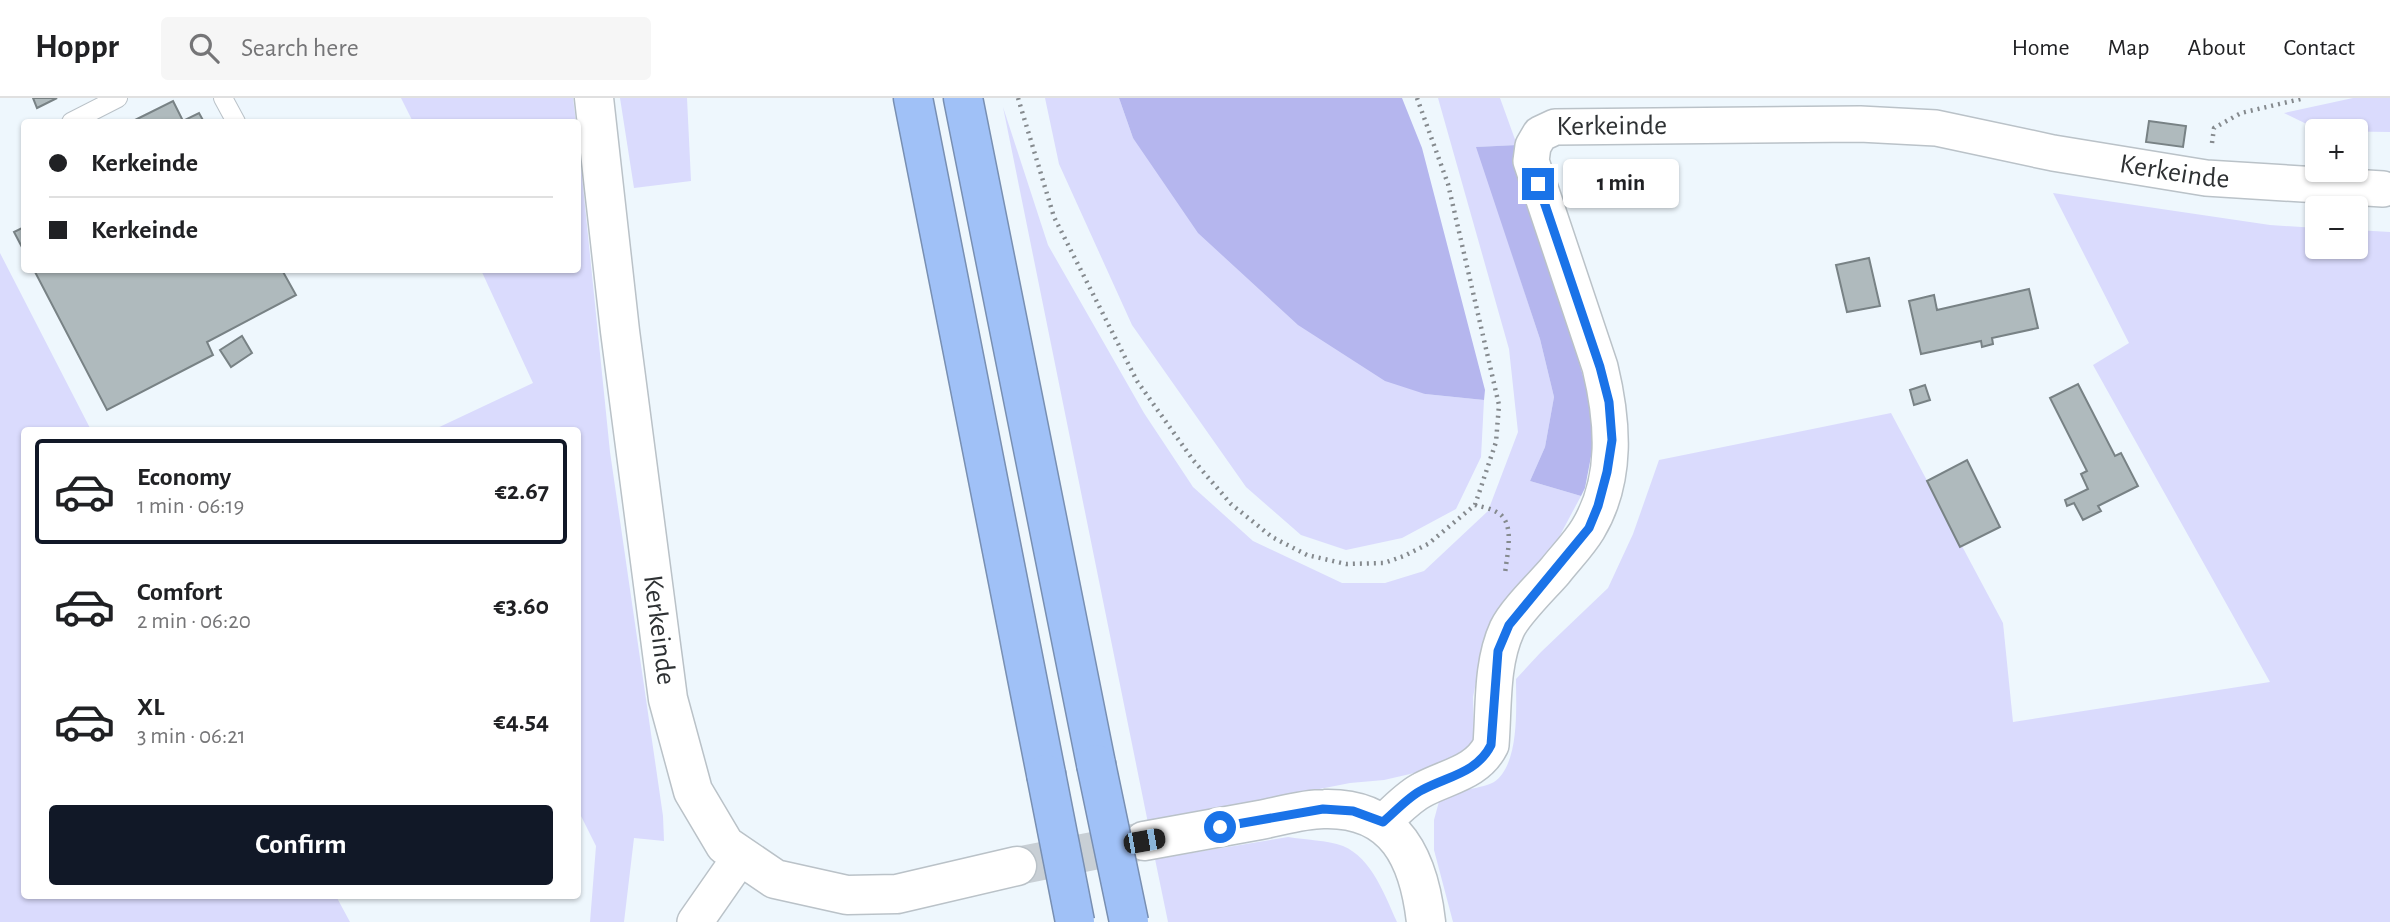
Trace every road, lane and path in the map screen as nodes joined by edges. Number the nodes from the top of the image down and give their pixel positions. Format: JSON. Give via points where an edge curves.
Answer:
{"nodes":[{"id":1,"x":118,"y":98,"type":"edge"},
{"id":2,"x":223,"y":98,"type":"edge"},
{"id":3,"x":594,"y":98,"type":"edge"},
{"id":4,"x":912,"y":98,"type":"edge"},
{"id":5,"x":962,"y":98,"type":"edge"},
{"id":6,"x":1018,"y":98,"type":"edge"},
{"id":7,"x":1418,"y":98,"type":"edge"},
{"id":8,"x":2305,"y":98,"type":"edge"},
{"id":9,"x":77,"y":119,"type":"edge"},
{"id":10,"x":234,"y":119,"type":"edge"},
{"id":11,"x":2206,"y":178,"type":"junction"},
{"id":12,"x":2383,"y":190,"type":"dead end"},
{"id":13,"x":1475,"y":505,"type":"junction"},
{"id":14,"x":1504,"y":587,"type":"dead end"},
{"id":15,"x":1383,"y":822,"type":"junction"},
{"id":16,"x":1144,"y":841,"type":"tunnel mouth"},
{"id":17,"x":741,"y":856,"type":"junction"},
{"id":18,"x":1017,"y":866,"type":"tunnel mouth"},
{"id":19,"x":695,"y":922,"type":"edge"},
{"id":20,"x":1075,"y":922,"type":"edge"},
{"id":21,"x":1129,"y":922,"type":"edge"},
{"id":22,"x":1426,"y":922,"type":"edge"}],
"edges":[{"from":1,"to":9,"type":"lane"},
{"from":2,"to":10,"type":"lane"},
{"from":3,"to":17,"type":"street","name":"Kerkeinde","via":[[668,699],[693,791],[725,845]]},
{"from":4,"to":20,"type":"highway","bridge":true},
{"from":5,"to":21,"type":"highway","bridge":true},
{"from":6,"to":13,"type":"path","via":[[1054,217],[1093,299],[1137,381],[1231,504],[1272,537],[1307,555],[1346,564],[1384,563],[1404,556],[1429,544]]},
{"from":7,"to":13,"type":"path","via":[[1448,184],[1499,405],[1496,442]]},
{"from":8,"to":11,"type":"path","via":[[2241,113],[2214,128]]},
{"from":11,"to":12,"type":"street","name":"Kerkeinde"},
{"from":11,"to":15,"type":"street","name":"Kerkeinde","via":[[1936,128],[1601,126],[1555,127],[1540,134],[1531,161],[1609,402],[1612,440],[1607,472],[1589,528],[1509,625],[1498,651],[1491,745],[1485,757],[1470,769],[1419,791]]},
{"from":13,"to":14,"type":"path","via":[[1499,513],[1507,522]]},
{"from":15,"to":16,"type":"street","via":[[1353,811],[1323,809]]},
{"from":15,"to":22,"type":"street","via":[[1400,841],[1415,873]]},
{"from":17,"to":18,"type":"street","name":"Kerkeinde","via":[[775,879],[847,895],[897,894]]},
{"from":17,"to":19,"type":"street"}]}
